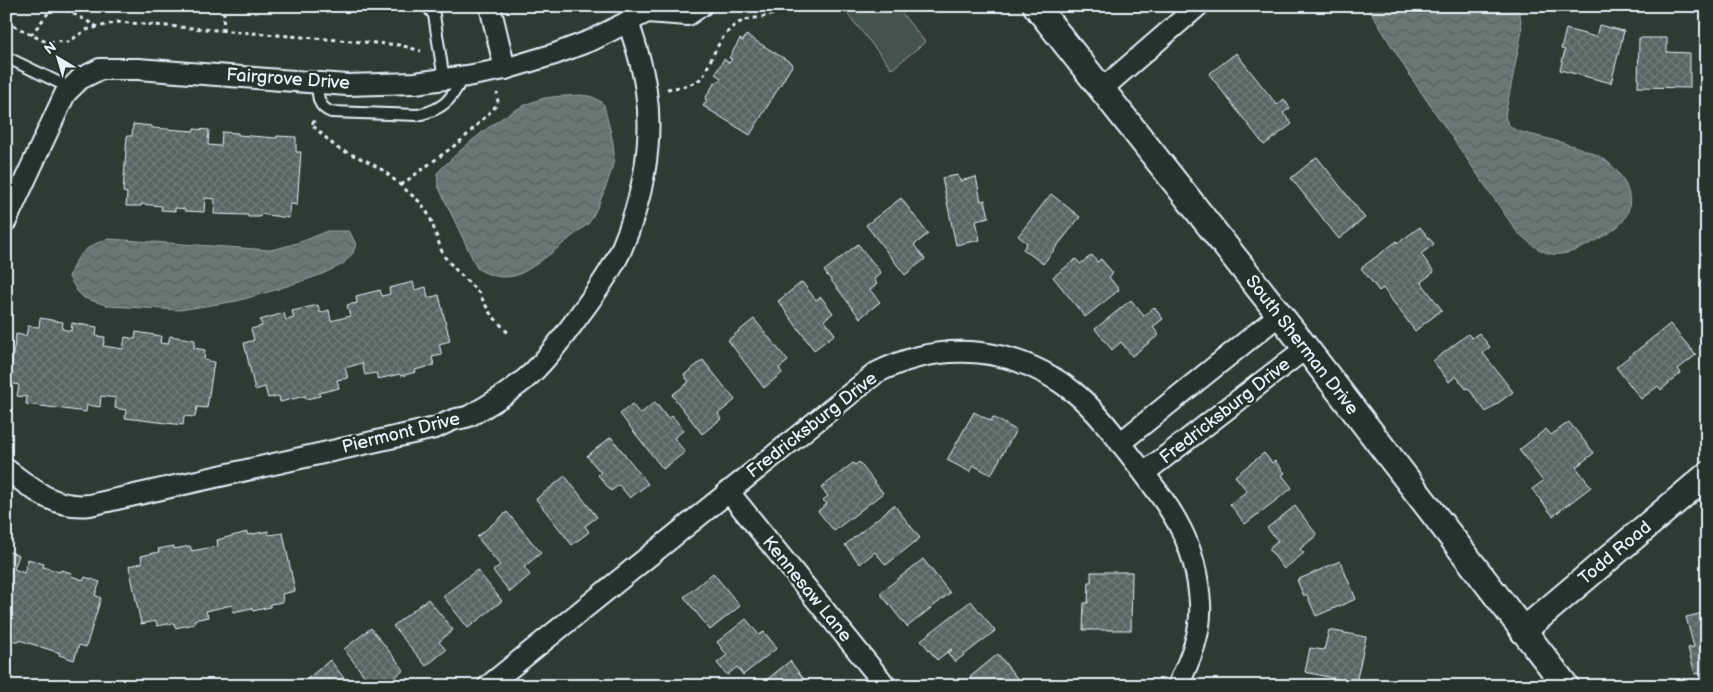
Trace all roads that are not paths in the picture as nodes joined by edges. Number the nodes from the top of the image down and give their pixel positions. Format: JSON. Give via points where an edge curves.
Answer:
{"nodes":[{"id":1,"x":428,"y":6,"type":"edge"},
{"id":2,"x":490,"y":6,"type":"edge"},
{"id":3,"x":701,"y":6,"type":"edge"},
{"id":4,"x":1036,"y":6,"type":"edge"},
{"id":5,"x":1198,"y":6,"type":"edge"},
{"id":6,"x":649,"y":9,"type":"edge"},
{"id":7,"x":628,"y":22,"type":"junction"},
{"id":8,"x":6,"y":57,"type":"edge"},
{"id":9,"x":504,"y":69,"type":"junction"},
{"id":10,"x":453,"y":78,"type":"junction"},
{"id":11,"x":317,"y":82,"type":"junction"},
{"id":12,"x":70,"y":88,"type":"junction"},
{"id":13,"x":1102,"y":89,"type":"junction"},
{"id":14,"x":6,"y":222,"type":"edge"},
{"id":15,"x":1279,"y":315,"type":"junction"},
{"id":16,"x":1306,"y":348,"type":"junction"},
{"id":17,"x":1120,"y":443,"type":"junction"},
{"id":18,"x":6,"y":469,"type":"edge"},
{"id":19,"x":1144,"y":473,"type":"junction"},
{"id":20,"x":1707,"y":475,"type":"edge"},
{"id":21,"x":728,"y":491,"type":"junction"},
{"id":22,"x":1523,"y":631,"type":"junction"},
{"id":23,"x":488,"y":686,"type":"edge"},
{"id":24,"x":886,"y":686,"type":"edge"},
{"id":25,"x":1178,"y":686,"type":"edge"},
{"id":26,"x":1566,"y":686,"type":"edge"}],
"edges":[{"from":1,"to":10,"type":"lane","via":[[434,16],[441,57]]},
{"from":2,"to":9,"type":"street"},
{"from":3,"to":6,"type":"street","name":"Fairgrove Drive","via":[[688,14]]},
{"from":4,"to":13,"type":"street","name":"South Sherman Drive"},
{"from":5,"to":13,"type":"street"},
{"from":6,"to":7,"type":"street","name":"Fairgrove Drive"},
{"from":7,"to":9,"type":"street","name":"Fairgrove Drive","via":[[592,40]]},
{"from":7,"to":18,"type":"street","name":"Piermont Drive","via":[[638,50],[646,91],[648,132],[639,198],[620,251],[594,295],[558,344],[529,375],[494,402],[471,415],[435,428],[90,505],[73,506],[44,497]]},
{"from":8,"to":12,"type":"lane"},
{"from":9,"to":10,"type":"street","name":"Fairgrove Drive"},
{"from":10,"to":11,"type":"street","name":"Fairgrove Drive","via":[[372,85]]},
{"from":10,"to":11,"type":"lane","via":[[453,96],[428,113],[418,115],[324,110],[318,100]]},
{"from":11,"to":12,"type":"street","name":"Fairgrove Drive","via":[[100,69]]},
{"from":12,"to":14,"type":"street","name":"Fairgrove Drive"},
{"from":13,"to":15,"type":"street","name":"South Sherman Drive"},
{"from":15,"to":16,"type":"street","name":"South Sherman Drive"},
{"from":15,"to":17,"type":"street"},
{"from":16,"to":19,"type":"street","name":"Fredricksburg Drive"},
{"from":16,"to":22,"type":"street","name":"South Sherman Drive"},
{"from":17,"to":19,"type":"street","name":"Fredricksburg Drive"},
{"from":17,"to":21,"type":"street","name":"Fredricksburg Drive","via":[[1076,394],[1035,368],[992,354],[925,355],[876,373]]},
{"from":19,"to":25,"type":"street","name":"Fredricksburg Drive","via":[[1177,520],[1195,564],[1200,603],[1197,636]]},
{"from":20,"to":22,"type":"street","name":"Todd Road"},
{"from":21,"to":23,"type":"street","name":"Fredricksburg Drive"},
{"from":21,"to":24,"type":"street","name":"Kennesaw Lane"},
{"from":22,"to":26,"type":"street","name":"South Sherman Drive"}]}
